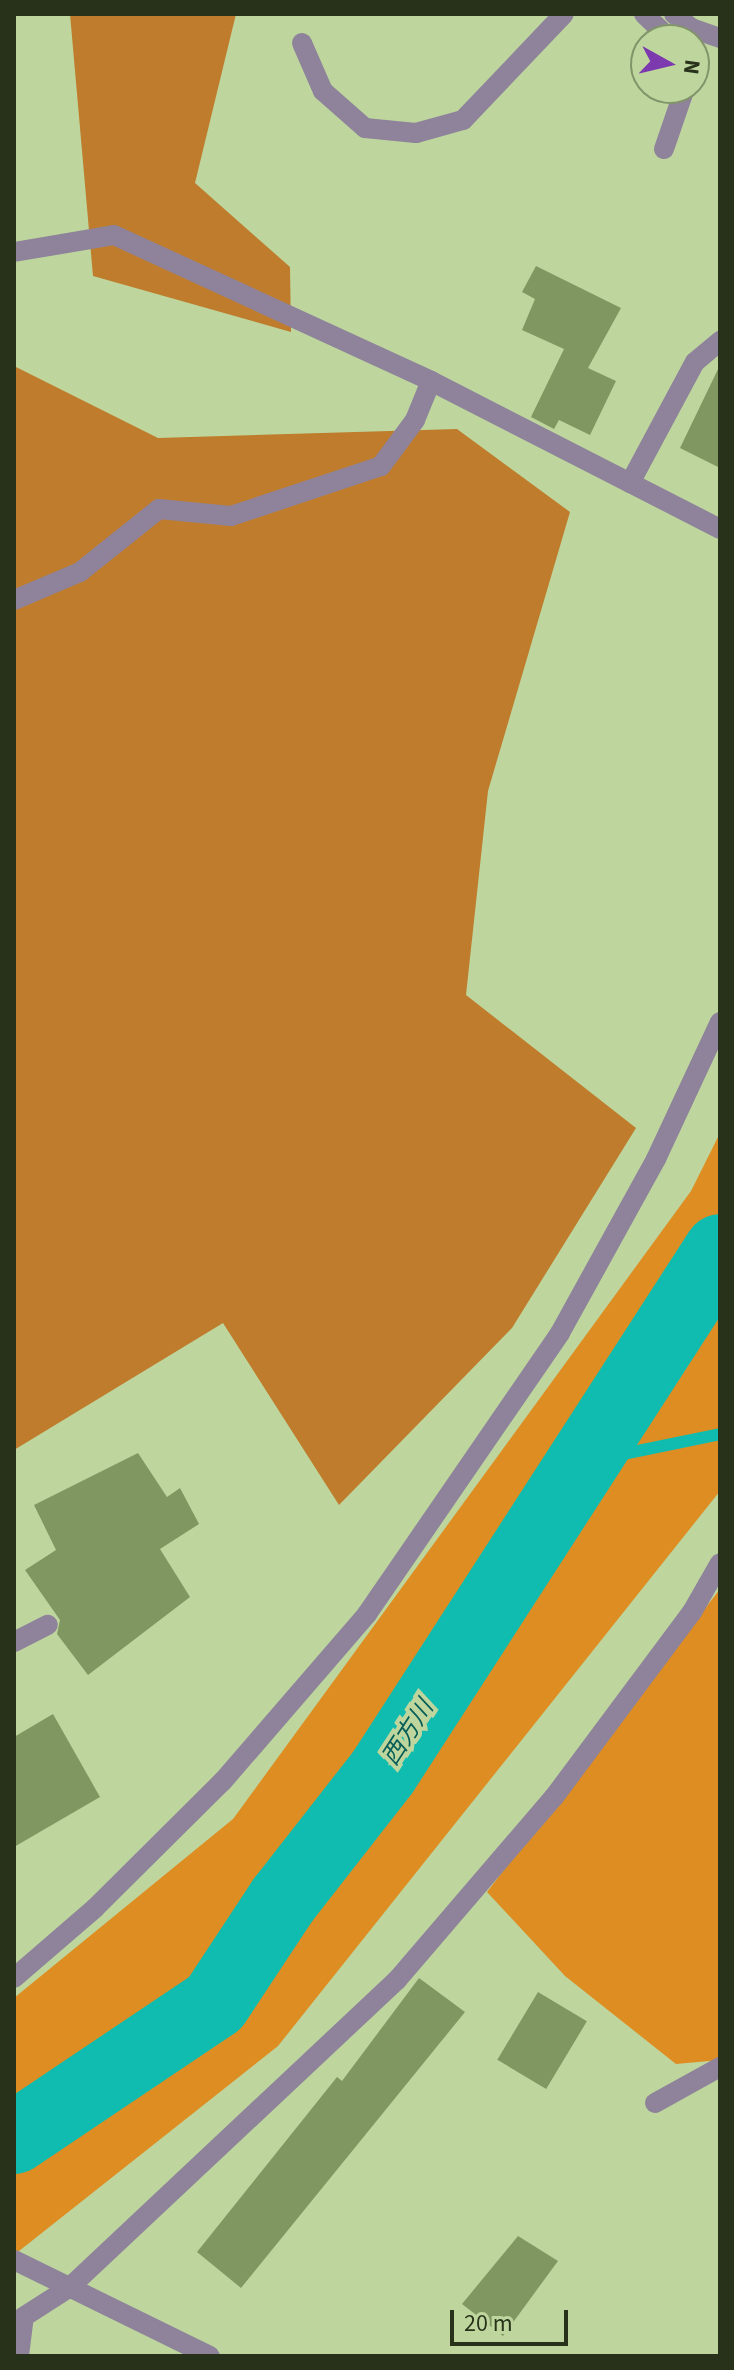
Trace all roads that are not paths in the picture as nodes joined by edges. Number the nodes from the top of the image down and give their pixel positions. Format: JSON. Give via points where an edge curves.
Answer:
{"nodes":[{"id":1,"x":564,"y":14,"type":"edge"},
{"id":2,"x":674,"y":14,"type":"edge"},
{"id":3,"x":720,"y":38,"type":"edge"},
{"id":4,"x":302,"y":43,"type":"dead end"},
{"id":5,"x":679,"y":104,"type":"edge"},
{"id":6,"x":664,"y":149,"type":"dead end"},
{"id":7,"x":14,"y":252,"type":"edge"},
{"id":8,"x":720,"y":341,"type":"edge"},
{"id":9,"x":431,"y":381,"type":"junction"},
{"id":10,"x":630,"y":483,"type":"junction"},
{"id":11,"x":720,"y":529,"type":"edge"},
{"id":12,"x":14,"y":600,"type":"edge"},
{"id":13,"x":720,"y":1022,"type":"edge"},
{"id":14,"x":720,"y":1563,"type":"edge"},
{"id":15,"x":48,"y":1625,"type":"dead end"},
{"id":16,"x":14,"y":1642,"type":"edge"},
{"id":17,"x":14,"y":1978,"type":"edge"},
{"id":18,"x":720,"y":2067,"type":"edge"},
{"id":19,"x":655,"y":2103,"type":"dead end"},
{"id":20,"x":14,"y":2260,"type":"edge"},
{"id":21,"x":70,"y":2287,"type":"junction"},
{"id":22,"x":19,"y":2320,"type":"edge"},
{"id":23,"x":19,"y":2356,"type":"edge"},
{"id":24,"x":210,"y":2356,"type":"edge"}],
"edges":[{"from":1,"to":4,"type":"street","via":[[463,120],[416,133],[365,128],[323,91]]},
{"from":2,"to":3,"type":"street","via":[[691,28]]},
{"from":5,"to":6,"type":"street"},
{"from":7,"to":9,"type":"street","via":[[114,235]]},
{"from":8,"to":10,"type":"street","via":[[695,362]]},
{"from":9,"to":10,"type":"street"},
{"from":9,"to":12,"type":"street","via":[[415,420],[381,466],[231,516],[159,509],[80,572]]},
{"from":10,"to":11,"type":"street"},
{"from":13,"to":17,"type":"street","via":[[656,1159],[560,1333],[367,1614],[223,1781],[95,1908]]},
{"from":14,"to":21,"type":"street","via":[[692,1612],[554,1797],[397,1980]]},
{"from":15,"to":16,"type":"street"},
{"from":18,"to":19,"type":"street"},
{"from":20,"to":21,"type":"street"},
{"from":21,"to":22,"type":"street"},
{"from":21,"to":24,"type":"street"},
{"from":22,"to":23,"type":"street"}]}
